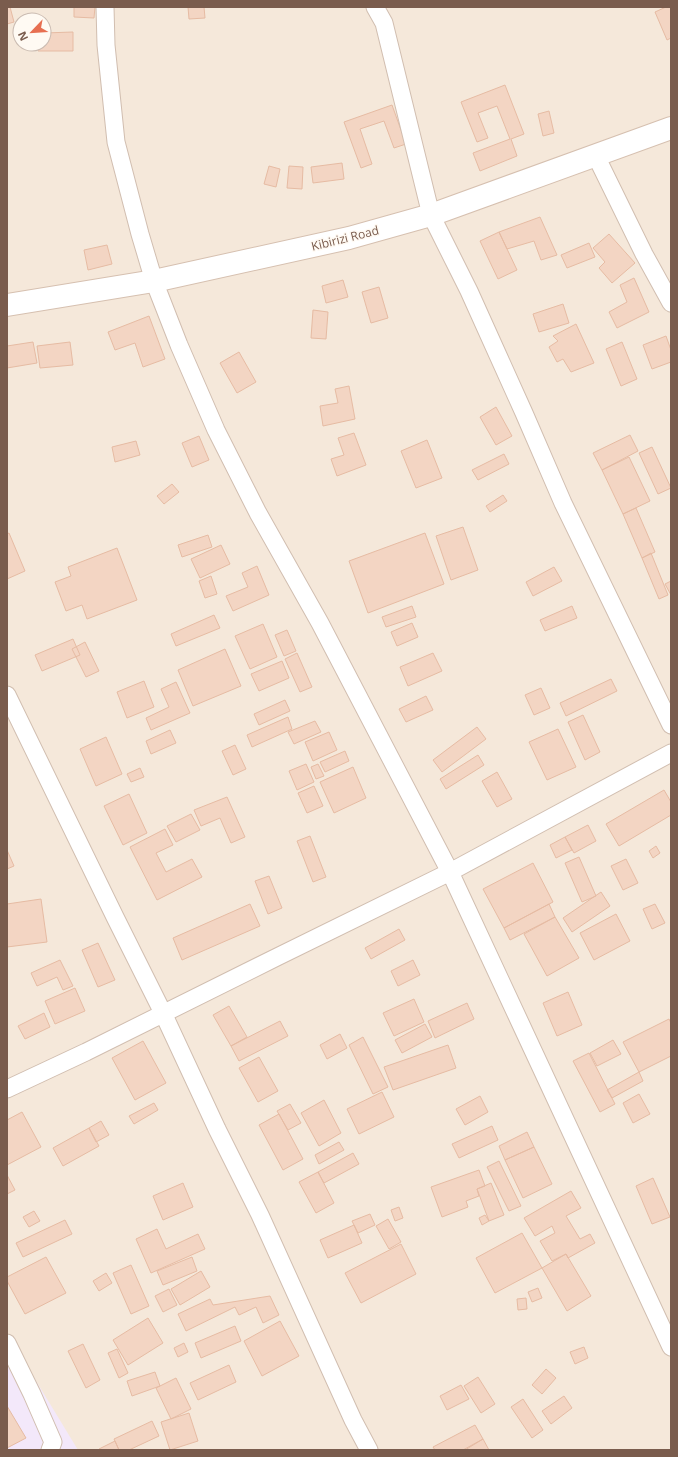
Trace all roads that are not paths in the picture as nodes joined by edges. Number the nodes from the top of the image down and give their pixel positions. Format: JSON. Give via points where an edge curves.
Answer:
{"nodes":[{"id":1,"x":105,"y":7,"type":"edge"},
{"id":2,"x":375,"y":7,"type":"edge"},
{"id":3,"x":671,"y":128,"type":"edge"},
{"id":4,"x":596,"y":156,"type":"junction"},
{"id":5,"x":431,"y":215,"type":"junction"},
{"id":6,"x":154,"y":281,"type":"junction"},
{"id":7,"x":671,"y":303,"type":"edge"},
{"id":8,"x":7,"y":305,"type":"edge"},
{"id":9,"x":7,"y":696,"type":"edge"},
{"id":10,"x":671,"y":725,"type":"edge"},
{"id":11,"x":671,"y":752,"type":"edge"},
{"id":12,"x":450,"y":872,"type":"junction"},
{"id":13,"x":163,"y":1013,"type":"junction"},
{"id":14,"x":7,"y":1089,"type":"edge"},
{"id":15,"x":7,"y":1343,"type":"edge"},
{"id":16,"x":671,"y":1347,"type":"edge"},
{"id":17,"x":50,"y":1450,"type":"edge"},
{"id":18,"x":369,"y":1450,"type":"edge"}],
"edges":[{"from":1,"to":6,"type":"street","via":[[106,45],[116,142]]},
{"from":2,"to":5,"type":"street","via":[[384,23]]},
{"from":3,"to":4,"type":"street","name":"Kibirizi Road"},
{"from":4,"to":5,"type":"street","name":"Kibirizi Road"},
{"from":4,"to":7,"type":"street"},
{"from":5,"to":6,"type":"street","name":"Kibirizi Road","via":[[349,238]]},
{"from":5,"to":10,"type":"street","via":[[524,413],[563,503]]},
{"from":6,"to":8,"type":"street","name":"Kibirizi Road"},
{"from":6,"to":12,"type":"street","via":[[216,430]]},
{"from":9,"to":13,"type":"street"},
{"from":11,"to":12,"type":"street"},
{"from":12,"to":13,"type":"street"},
{"from":12,"to":16,"type":"street"},
{"from":13,"to":14,"type":"street"},
{"from":13,"to":18,"type":"street"},
{"from":15,"to":17,"type":"street","via":[[53,1442]]}]}
